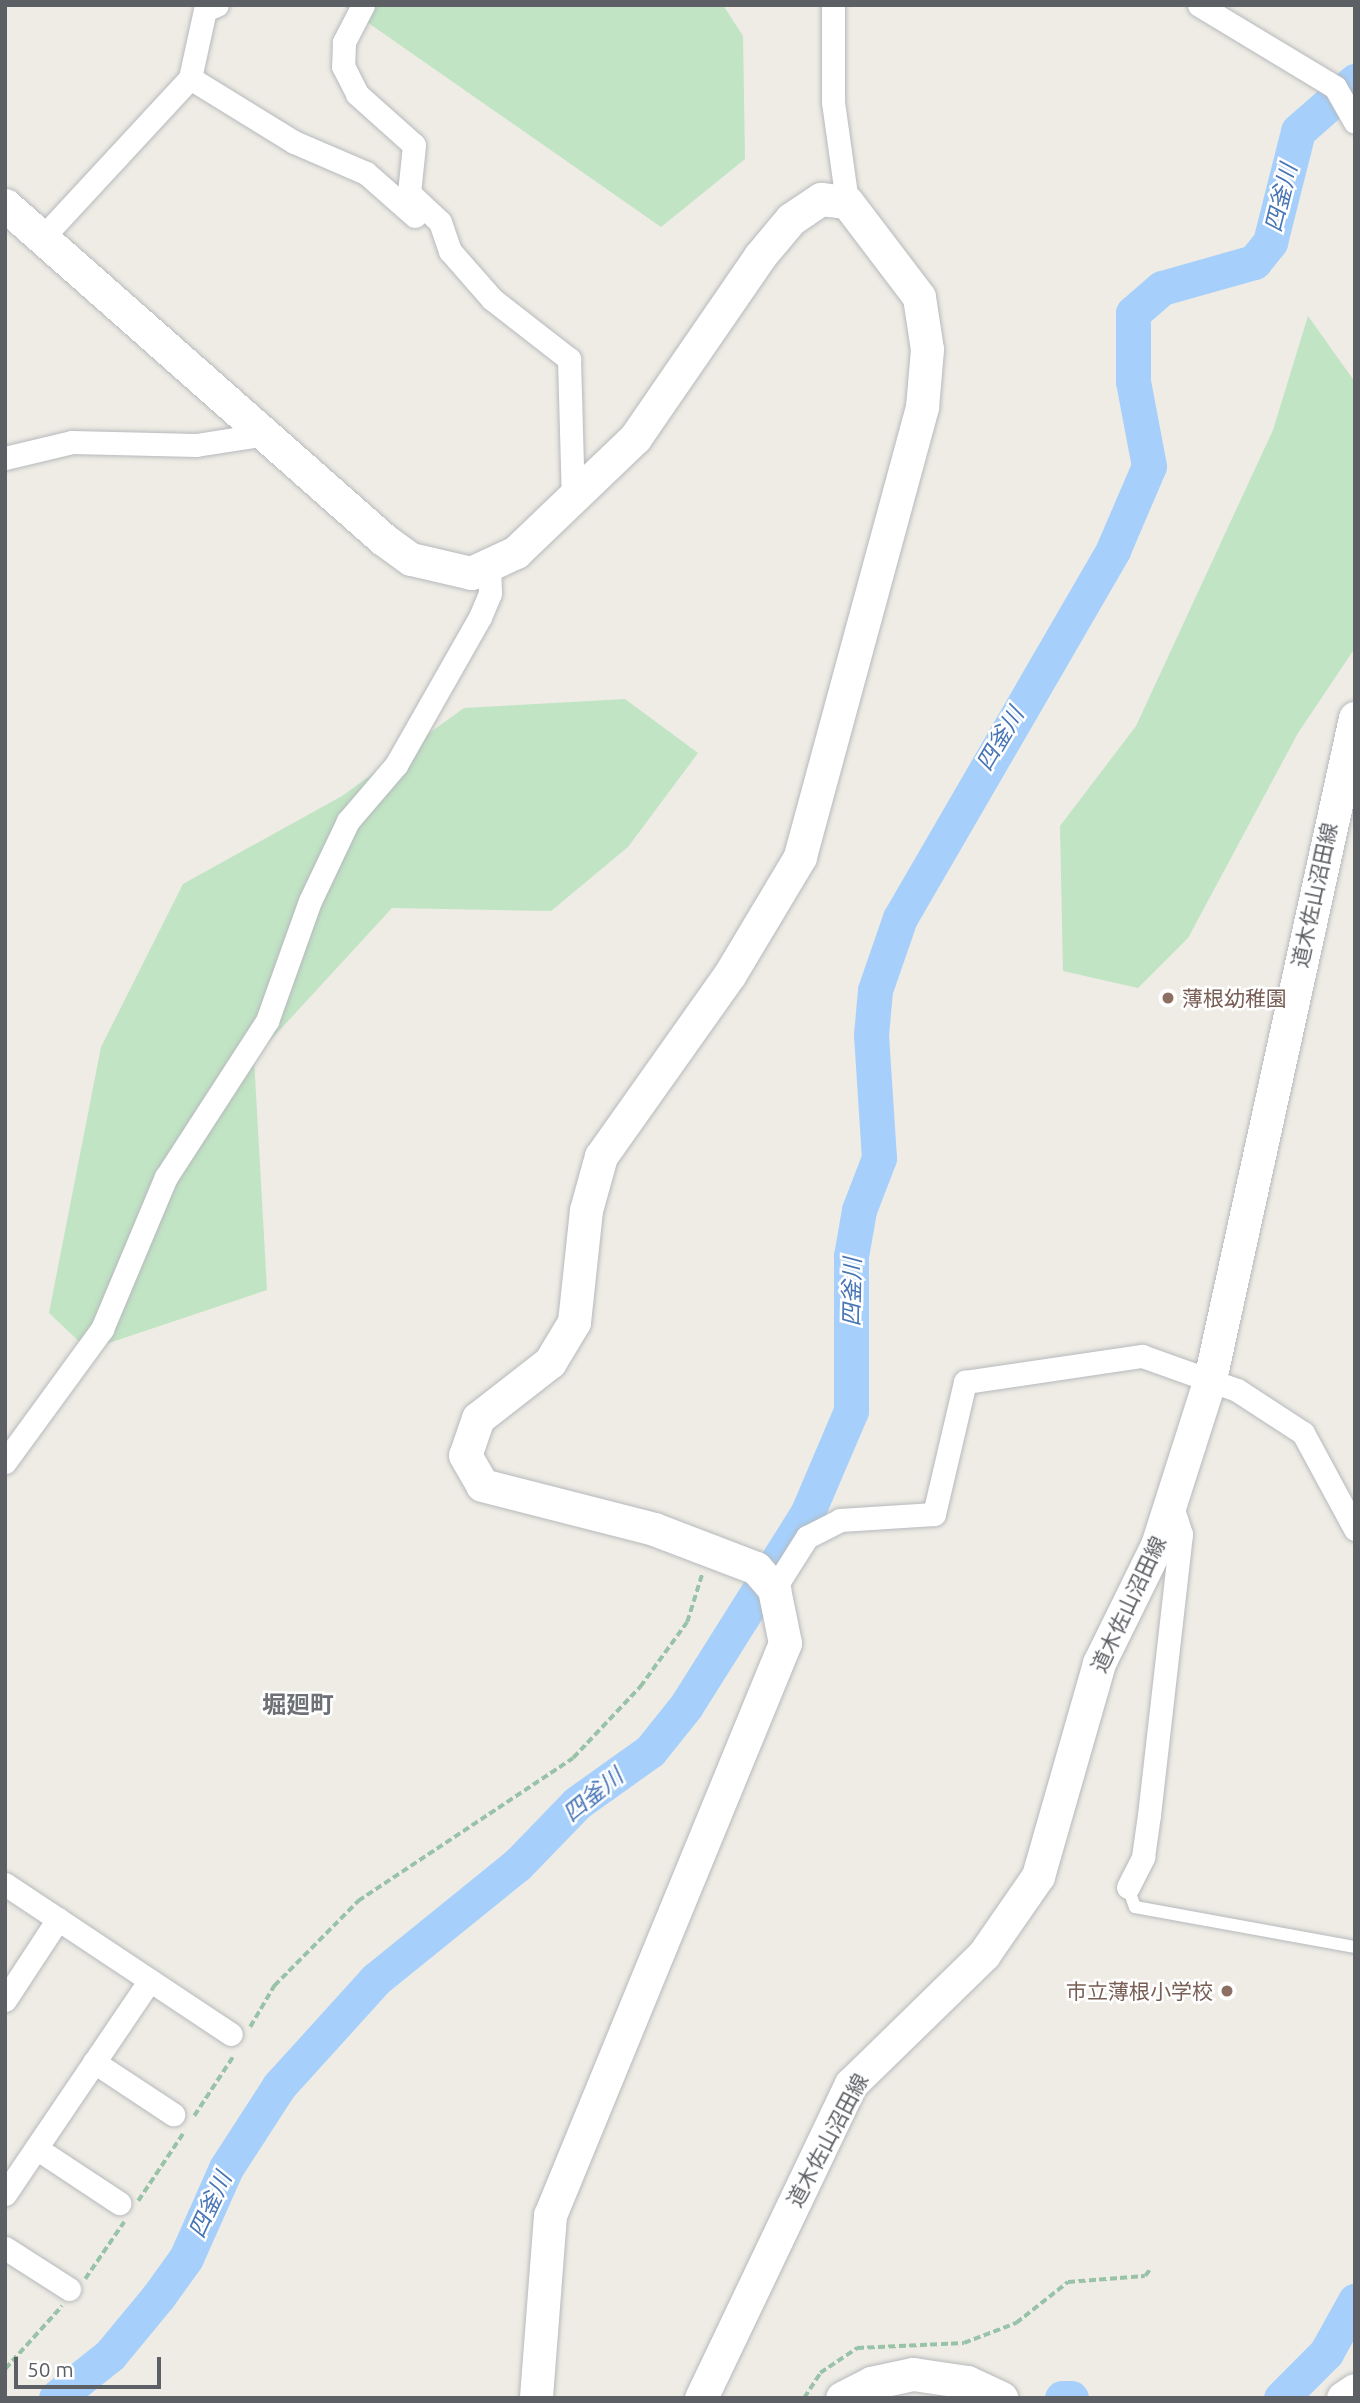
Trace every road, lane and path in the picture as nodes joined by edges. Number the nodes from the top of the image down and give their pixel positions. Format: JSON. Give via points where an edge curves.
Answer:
{"nodes":[{"id":1,"x":363,"y":5,"type":"edge"},
{"id":2,"x":833,"y":5,"type":"edge"},
{"id":3,"x":1199,"y":5,"type":"edge"},
{"id":4,"x":206,"y":7,"type":"edge"},
{"id":5,"x":190,"y":78,"type":"junction"},
{"id":6,"x":1355,"y":122,"type":"edge"},
{"id":7,"x":846,"y":202,"type":"junction"},
{"id":8,"x":5,"y":205,"type":"edge"},
{"id":9,"x":42,"y":238,"type":"junction"},
{"id":10,"x":445,"y":244,"type":"junction"},
{"id":11,"x":267,"y":434,"type":"junction"},
{"id":12,"x":5,"y":458,"type":"edge"},
{"id":13,"x":573,"y":498,"type":"junction"},
{"id":14,"x":489,"y":565,"type":"junction"},
{"id":15,"x":1355,"y":718,"type":"edge"},
{"id":16,"x":1210,"y":1379,"type":"junction"},
{"id":17,"x":5,"y":1462,"type":"edge"},
{"id":18,"x":1172,"y":1506,"type":"junction"},
{"id":19,"x":1355,"y":1529,"type":"edge"},
{"id":20,"x":709,"y":1548,"type":"junction"},
{"id":21,"x":774,"y":1590,"type":"junction"},
{"id":22,"x":5,"y":1884,"type":"edge"},
{"id":23,"x":1128,"y":1887,"type":"joint"},
{"id":24,"x":58,"y":1919,"type":"junction"},
{"id":25,"x":1355,"y":1947,"type":"edge"},
{"id":26,"x":149,"y":1980,"type":"junction"},
{"id":27,"x":5,"y":2000,"type":"edge"},
{"id":28,"x":237,"y":2041,"type":"junction"},
{"id":29,"x":94,"y":2062,"type":"junction"},
{"id":30,"x":173,"y":2114,"type":"dead end"},
{"id":31,"x":36,"y":2148,"type":"junction"},
{"id":32,"x":5,"y":2193,"type":"edge"},
{"id":33,"x":119,"y":2203,"type":"dead end"},
{"id":34,"x":5,"y":2248,"type":"edge"},
{"id":35,"x":1151,"y":2268,"type":"dead end"},
{"id":36,"x":72,"y":2292,"type":"junction"},
{"id":37,"x":5,"y":2369,"type":"edge"},
{"id":38,"x":1355,"y":2390,"type":"edge"},
{"id":39,"x":536,"y":2398,"type":"edge"},
{"id":40,"x":701,"y":2398,"type":"edge"},
{"id":41,"x":804,"y":2398,"type":"edge"},
{"id":42,"x":842,"y":2398,"type":"edge"},
{"id":43,"x":1002,"y":2398,"type":"edge"},
{"id":44,"x":1343,"y":2398,"type":"edge"}],
"edges":[{"from":1,"to":10,"type":"street","via":[[344,42],[345,75],[357,94],[414,145],[409,193],[440,222]]},
{"from":2,"to":7,"type":"street","via":[[832,102]]},
{"from":3,"to":6,"type":"street","via":[[1335,87]]},
{"from":4,"to":5,"type":"street"},
{"from":5,"to":9,"type":"street"},
{"from":5,"to":10,"type":"street","via":[[294,142],[366,173]]},
{"from":7,"to":13,"type":"street","via":[[821,200],[791,219],[635,438]]},
{"from":7,"to":20,"type":"street","via":[[914,288],[927,349],[922,407],[800,857],[737,963],[601,1156],[586,1209],[575,1322],[550,1362],[478,1418],[465,1455],[482,1485]]},
{"from":8,"to":9,"type":"street"},
{"from":9,"to":11,"type":"street"},
{"from":10,"to":13,"type":"street","via":[[492,299],[569,359]]},
{"from":11,"to":12,"type":"street","via":[[196,445],[72,442]]},
{"from":11,"to":14,"type":"street","via":[[411,559],[471,573]]},
{"from":13,"to":14,"type":"street","via":[[516,552]]},
{"from":14,"to":17,"type":"street","via":[[491,593],[480,617],[396,765],[348,821],[310,901],[267,1021],[166,1177],[102,1329]]},
{"from":15,"to":16,"type":"street","name":"道木佐山沼田線"},
{"from":16,"to":18,"type":"street","name":"道木佐山沼田線"},
{"from":16,"to":19,"type":"street","via":[[1303,1433]]},
{"from":16,"to":21,"type":"street","via":[[1142,1356],[965,1382],[934,1514],[840,1520],[807,1537]]},
{"from":18,"to":23,"type":"street","via":[[1181,1534],[1175,1592],[1143,1857]]},
{"from":18,"to":40,"type":"street","name":"道木佐山沼田線","via":[[1099,1662],[1038,1876],[984,1954],[851,2084]]},
{"from":20,"to":21,"type":"street","via":[[757,1568]]},
{"from":20,"to":28,"type":"path","via":[[687,1622],[640,1687],[573,1758],[358,1901],[274,1986]]},
{"from":21,"to":39,"type":"street","via":[[785,1643],[550,2215]]},
{"from":22,"to":24,"type":"street"},
{"from":23,"to":25,"type":"lane","via":[[1135,1907]]},
{"from":24,"to":26,"type":"street"},
{"from":24,"to":27,"type":"street"},
{"from":26,"to":28,"type":"street"},
{"from":26,"to":29,"type":"street"},
{"from":28,"to":36,"type":"path"},
{"from":29,"to":30,"type":"street"},
{"from":29,"to":31,"type":"street"},
{"from":31,"to":32,"type":"street"},
{"from":31,"to":33,"type":"street"},
{"from":34,"to":36,"type":"street"},
{"from":35,"to":41,"type":"path","via":[[1146,2276],[1068,2282],[1016,2322],[964,2343],[857,2348],[820,2373]]},
{"from":36,"to":37,"type":"path"},
{"from":38,"to":44,"type":"street"},
{"from":42,"to":43,"type":"street","via":[[871,2382],[913,2374],[967,2382]]}]}
